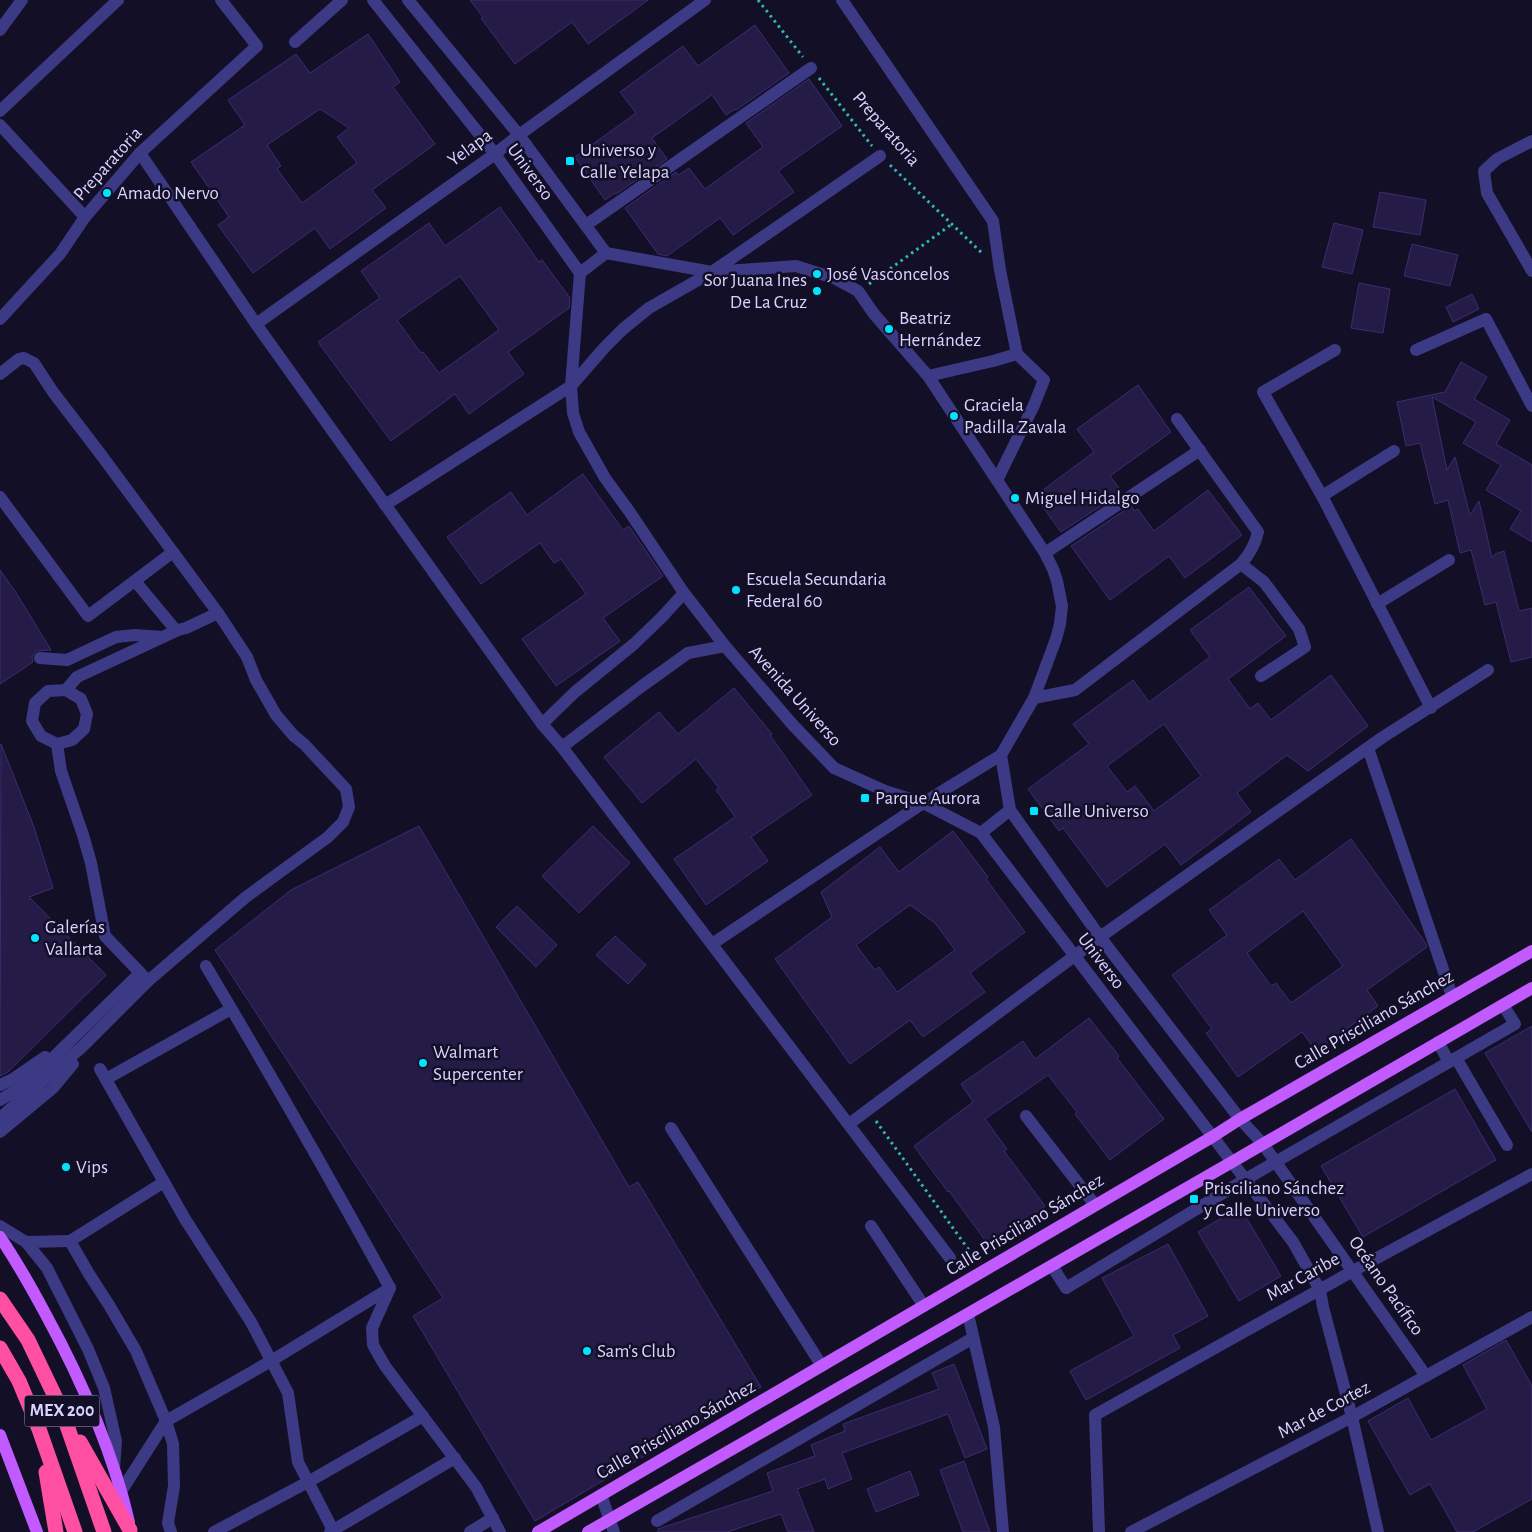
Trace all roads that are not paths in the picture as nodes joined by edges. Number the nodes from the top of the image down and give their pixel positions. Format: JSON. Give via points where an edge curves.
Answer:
{"nodes":[{"id":1,"x":22,"y":0,"type":"edge"},
{"id":2,"x":118,"y":0,"type":"edge"},
{"id":3,"x":221,"y":0,"type":"edge"},
{"id":4,"x":342,"y":0,"type":"edge"},
{"id":5,"x":373,"y":0,"type":"edge"},
{"id":6,"x":408,"y":0,"type":"edge"},
{"id":7,"x":705,"y":0,"type":"edge"},
{"id":8,"x":842,"y":0,"type":"edge"},
{"id":9,"x":0,"y":30,"type":"edge"},
{"id":10,"x":295,"y":42,"type":"dead end"},
{"id":11,"x":811,"y":68,"type":"road end"},
{"id":12,"x":0,"y":111,"type":"edge"},
{"id":13,"x":0,"y":125,"type":"edge"},
{"id":14,"x":519,"y":134,"type":"junction"},
{"id":15,"x":1532,"y":140,"type":"edge"},
{"id":16,"x":140,"y":153,"type":"junction"},
{"id":17,"x":495,"y":154,"type":"junction"},
{"id":18,"x":880,"y":156,"type":"road end"},
{"id":19,"x":85,"y":217,"type":"junction"},
{"id":20,"x":586,"y":225,"type":"junction"},
{"id":21,"x":606,"y":253,"type":"junction"},
{"id":22,"x":1532,"y":270,"type":"edge"},
{"id":23,"x":712,"y":272,"type":"junction"},
{"id":24,"x":580,"y":274,"type":"junction"},
{"id":25,"x":0,"y":319,"type":"edge"},
{"id":26,"x":256,"y":324,"type":"junction"},
{"id":27,"x":1335,"y":350,"type":"dead end"},
{"id":28,"x":1416,"y":350,"type":"dead end"},
{"id":29,"x":1017,"y":354,"type":"junction"},
{"id":30,"x":0,"y":374,"type":"edge"},
{"id":31,"x":928,"y":376,"type":"junction"},
{"id":32,"x":571,"y":386,"type":"junction"},
{"id":33,"x":1532,"y":406,"type":"edge"},
{"id":34,"x":1177,"y":418,"type":"dead end"},
{"id":35,"x":1200,"y":450,"type":"junction"},
{"id":36,"x":1394,"y":451,"type":"dead end"},
{"id":37,"x":997,"y":480,"type":"junction"},
{"id":38,"x":1322,"y":496,"type":"junction"},
{"id":39,"x":0,"y":497,"type":"edge"},
{"id":40,"x":385,"y":506,"type":"junction"},
{"id":41,"x":173,"y":552,"type":"junction"},
{"id":42,"x":1045,"y":553,"type":"junction"},
{"id":43,"x":1448,"y":560,"type":"dead end"},
{"id":44,"x":1241,"y":564,"type":"junction"},
{"id":45,"x":135,"y":580,"type":"junction"},
{"id":46,"x":684,"y":593,"type":"junction"},
{"id":47,"x":1376,"y":604,"type":"junction"},
{"id":48,"x":218,"y":613,"type":"junction"},
{"id":49,"x":178,"y":630,"type":"junction"},
{"id":50,"x":163,"y":637,"type":"junction"},
{"id":51,"x":725,"y":646,"type":"junction"},
{"id":52,"x":40,"y":658,"type":"dead end"},
{"id":53,"x":1488,"y":670,"type":"dead end"},
{"id":54,"x":1261,"y":676,"type":"dead end"},
{"id":55,"x":66,"y":690,"type":"junction"},
{"id":56,"x":1034,"y":698,"type":"junction"},
{"id":57,"x":1431,"y":708,"type":"junction"},
{"id":58,"x":542,"y":724,"type":"junction"},
{"id":59,"x":57,"y":744,"type":"junction"},
{"id":60,"x":562,"y":747,"type":"junction"},
{"id":61,"x":1368,"y":748,"type":"junction"},
{"id":62,"x":1001,"y":754,"type":"junction"},
{"id":63,"x":923,"y":803,"type":"junction"},
{"id":64,"x":1010,"y":810,"type":"junction"},
{"id":65,"x":981,"y":833,"type":"junction"},
{"id":66,"x":1100,"y":937,"type":"junction"},
{"id":67,"x":712,"y":944,"type":"junction"},
{"id":68,"x":1532,"y":951,"type":"edge"},
{"id":69,"x":1074,"y":958,"type":"junction"},
{"id":70,"x":206,"y":966,"type":"dead end"},
{"id":71,"x":144,"y":977,"type":"junction"},
{"id":72,"x":1532,"y":988,"type":"edge"},
{"id":73,"x":1452,"y":996,"type":"junction"},
{"id":74,"x":1502,"y":1005,"type":"junction"},
{"id":75,"x":231,"y":1009,"type":"junction"},
{"id":76,"x":1438,"y":1042,"type":"junction"},
{"id":77,"x":77,"y":1043,"type":"junction"},
{"id":78,"x":1453,"y":1060,"type":"junction"},
{"id":79,"x":0,"y":1085,"type":"edge"},
{"id":80,"x":0,"y":1100,"type":"edge"},
{"id":81,"x":1026,"y":1116,"type":"dead end"},
{"id":82,"x":0,"y":1118,"type":"edge"},
{"id":83,"x":1240,"y":1119,"type":"junction"},
{"id":84,"x":849,"y":1124,"type":"junction"},
{"id":85,"x":671,"y":1128,"type":"dead end"},
{"id":86,"x":0,"y":1132,"type":"edge"},
{"id":87,"x":1212,"y":1137,"type":"junction"},
{"id":88,"x":1262,"y":1144,"type":"junction"},
{"id":89,"x":1507,"y":1145,"type":"dead end"},
{"id":90,"x":1232,"y":1162,"type":"junction"},
{"id":91,"x":1276,"y":1162,"type":"junction"},
{"id":92,"x":1532,"y":1174,"type":"edge"},
{"id":93,"x":1246,"y":1179,"type":"junction"},
{"id":94,"x":164,"y":1182,"type":"junction"},
{"id":95,"x":1095,"y":1205,"type":"junction"},
{"id":96,"x":0,"y":1226,"type":"edge"},
{"id":97,"x":871,"y":1226,"type":"dead end"},
{"id":98,"x":0,"y":1238,"type":"edge"},
{"id":99,"x":70,"y":1241,"type":"junction"},
{"id":100,"x":26,"y":1242,"type":"junction"},
{"id":101,"x":950,"y":1258,"type":"dead end"},
{"id":102,"x":1052,"y":1266,"type":"junction"},
{"id":103,"x":1353,"y":1271,"type":"junction"},
{"id":104,"x":390,"y":1288,"type":"junction"},
{"id":105,"x":1320,"y":1290,"type":"junction"},
{"id":106,"x":0,"y":1299,"type":"edge"},
{"id":107,"x":924,"y":1306,"type":"junction"},
{"id":108,"x":968,"y":1314,"type":"junction"},
{"id":109,"x":1532,"y":1317,"type":"edge"},
{"id":110,"x":973,"y":1338,"type":"junction"},
{"id":111,"x":0,"y":1348,"type":"edge"},
{"id":112,"x":271,"y":1361,"type":"junction"},
{"id":113,"x":822,"y":1366,"type":"junction"},
{"id":114,"x":1426,"y":1376,"type":"junction"},
{"id":115,"x":62,"y":1411,"type":"junction"},
{"id":116,"x":423,"y":1416,"type":"junction"},
{"id":117,"x":1352,"y":1417,"type":"junction"},
{"id":118,"x":166,"y":1422,"type":"junction"},
{"id":119,"x":39,"y":1429,"type":"junction"},
{"id":120,"x":0,"y":1435,"type":"edge"},
{"id":121,"x":455,"y":1458,"type":"junction"},
{"id":122,"x":114,"y":1468,"type":"junction"},
{"id":123,"x":308,"y":1482,"type":"junction"},
{"id":124,"x":122,"y":1490,"type":"junction"},
{"id":125,"x":601,"y":1496,"type":"junction"},
{"id":126,"x":493,"y":1518,"type":"junction"},
{"id":127,"x":609,"y":1519,"type":"junction"},
{"id":128,"x":657,"y":1520,"type":"dead end"},
{"id":129,"x":131,"y":1531,"type":"edge"},
{"id":130,"x":332,"y":1531,"type":"edge"},
{"id":131,"x":37,"y":1532,"type":"edge"},
{"id":132,"x":56,"y":1532,"type":"edge"},
{"id":133,"x":75,"y":1532,"type":"edge"},
{"id":134,"x":104,"y":1532,"type":"edge"},
{"id":135,"x":171,"y":1532,"type":"edge"},
{"id":136,"x":214,"y":1532,"type":"edge"},
{"id":137,"x":470,"y":1532,"type":"edge"},
{"id":138,"x":500,"y":1532,"type":"edge"},
{"id":139,"x":538,"y":1532,"type":"edge"},
{"id":140,"x":588,"y":1532,"type":"edge"},
{"id":141,"x":614,"y":1532,"type":"edge"},
{"id":142,"x":1003,"y":1532,"type":"edge"},
{"id":143,"x":1099,"y":1532,"type":"edge"},
{"id":144,"x":1131,"y":1532,"type":"edge"},
{"id":145,"x":1378,"y":1532,"type":"edge"}],
"edges":[{"from":1,"to":9,"type":"street"},
{"from":2,"to":12,"type":"street"},
{"from":3,"to":16,"type":"street","name":"Preparatoria","via":[[257,46]]},
{"from":4,"to":10,"type":"street"},
{"from":5,"to":17,"type":"street","name":"Universo"},
{"from":6,"to":14,"type":"street","name":"Universo"},
{"from":7,"to":14,"type":"street","name":"Yelapa"},
{"from":8,"to":29,"type":"street","via":[[993,221]]},
{"from":11,"to":20,"type":"street"},
{"from":13,"to":19,"type":"street"},
{"from":14,"to":17,"type":"street","name":"Yelapa"},
{"from":14,"to":20,"type":"street","name":"Universo"},
{"from":15,"to":22,"type":"street","via":[[1497,159],[1484,171],[1487,193]]},
{"from":16,"to":19,"type":"street","name":"Preparatoria"},
{"from":16,"to":26,"type":"street"},
{"from":17,"to":24,"type":"street","name":"Universo"},
{"from":17,"to":26,"type":"street","name":"Yelapa"},
{"from":18,"to":23,"type":"street"},
{"from":19,"to":25,"type":"street","name":"Preparatoria","via":[[60,254]]},
{"from":20,"to":21,"type":"street","name":"Universo"},
{"from":21,"to":23,"type":"street"},
{"from":21,"to":24,"type":"street"},
{"from":23,"to":31,"type":"street","via":[[796,266],[834,278],[858,291]]},
{"from":23,"to":32,"type":"street","via":[[649,308],[623,329]]},
{"from":24,"to":32,"type":"street"},
{"from":26,"to":40,"type":"street"},
{"from":27,"to":38,"type":"street","via":[[1263,392]]},
{"from":28,"to":33,"type":"street","via":[[1486,319]]},
{"from":29,"to":31,"type":"street"},
{"from":29,"to":37,"type":"street","via":[[1044,380]]},
{"from":30,"to":41,"type":"street","via":[[19,359],[34,363],[52,392]]},
{"from":31,"to":37,"type":"street"},
{"from":32,"to":40,"type":"street"},
{"from":32,"to":46,"type":"street","name":"Avenida Universo","via":[[573,413],[579,432],[605,478]]},
{"from":34,"to":35,"type":"street"},
{"from":35,"to":42,"type":"street"},
{"from":35,"to":44,"type":"street","via":[[1258,532],[1255,544]]},
{"from":36,"to":38,"type":"street"},
{"from":37,"to":42,"type":"street"},
{"from":38,"to":47,"type":"street"},
{"from":39,"to":45,"type":"street","via":[[88,616]]},
{"from":40,"to":58,"type":"street"},
{"from":41,"to":45,"type":"street"},
{"from":41,"to":48,"type":"street"},
{"from":42,"to":56,"type":"street","via":[[1053,569],[1062,606],[1056,639]]},
{"from":43,"to":47,"type":"street"},
{"from":44,"to":54,"type":"street","via":[[1264,582],[1300,629],[1305,646]]},
{"from":44,"to":56,"type":"street","via":[[1075,690]]},
{"from":45,"to":49,"type":"street"},
{"from":46,"to":51,"type":"street","name":"Avenida Universo"},
{"from":46,"to":58,"type":"street","via":[[634,644]]},
{"from":47,"to":57,"type":"street"},
{"from":48,"to":49,"type":"street"},
{"from":48,"to":71,"type":"street","via":[[247,657],[276,715],[346,789],[349,807],[343,822],[328,836]]},
{"from":49,"to":50,"type":"street"},
{"from":50,"to":52,"type":"street","via":[[116,637],[67,660]]},
{"from":50,"to":55,"type":"street","via":[[77,677]]},
{"from":51,"to":60,"type":"street","via":[[688,653]]},
{"from":51,"to":63,"type":"street","name":"Avenida Universo","via":[[834,768],[885,791]]},
{"from":53,"to":57,"type":"street"},
{"from":55,"to":59,"type":"street","via":[[81,699],[87,714],[84,729],[72,740]]},
{"from":55,"to":59,"type":"street","via":[[48,691],[35,703],[32,721],[41,736]]},
{"from":56,"to":62,"type":"street"},
{"from":57,"to":61,"type":"street"},
{"from":58,"to":60,"type":"street"},
{"from":59,"to":71,"type":"street","via":[[61,770],[91,864],[105,936]]},
{"from":60,"to":67,"type":"street"},
{"from":61,"to":66,"type":"street"},
{"from":61,"to":73,"type":"street"},
{"from":62,"to":63,"type":"street"},
{"from":62,"to":64,"type":"street","name":"Universo"},
{"from":63,"to":65,"type":"street","name":"Universo"},
{"from":63,"to":67,"type":"street"},
{"from":64,"to":65,"type":"street"},
{"from":64,"to":66,"type":"street","name":"Universo"},
{"from":65,"to":69,"type":"street","name":"Universo"},
{"from":66,"to":69,"type":"street"},
{"from":66,"to":83,"type":"street","name":"Universo"},
{"from":67,"to":84,"type":"street"},
{"from":68,"to":73,"type":"main road","name":"Calle Prisciliano Sánchez"},
{"from":69,"to":84,"type":"street"},
{"from":69,"to":87,"type":"street","name":"Universo"},
{"from":70,"to":75,"type":"street"},
{"from":71,"to":77,"type":"street"},
{"from":72,"to":74,"type":"main road"},
{"from":73,"to":83,"type":"main road","name":"Calle Prisciliano Sánchez"},
{"from":74,"to":76,"type":"main road"},
{"from":74,"to":78,"type":"street","via":[[1515,1024]]},
{"from":75,"to":94,"type":"street","via":[[103,1074]]},
{"from":75,"to":104,"type":"street"},
{"from":76,"to":78,"type":"street"},
{"from":76,"to":88,"type":"main road"},
{"from":77,"to":79,"type":"street"},
{"from":77,"to":80,"type":"street","via":[[25,1085]]},
{"from":77,"to":82,"type":"street"},
{"from":77,"to":86,"type":"street","via":[[72,1066],[53,1088]]},
{"from":78,"to":89,"type":"street"},
{"from":78,"to":91,"type":"street"},
{"from":81,"to":95,"type":"street"},
{"from":83,"to":87,"type":"main road","name":"Calle Prisciliano Sánchez"},
{"from":83,"to":88,"type":"street","name":"Universo"},
{"from":84,"to":101,"type":"street"},
{"from":85,"to":113,"type":"street"},
{"from":87,"to":90,"type":"street","name":"Universo"},
{"from":87,"to":95,"type":"main road","name":"Calle Prisciliano Sánchez"},
{"from":88,"to":90,"type":"main road"},
{"from":88,"to":91,"type":"street","name":"Océano Pacífico"},
{"from":90,"to":93,"type":"street"},
{"from":90,"to":102,"type":"main road"},
{"from":91,"to":93,"type":"street"},
{"from":91,"to":103,"type":"street","name":"Océano Pacífico"},
{"from":92,"to":103,"type":"street","name":"Mar Caribe"},
{"from":93,"to":102,"type":"street","via":[[1066,1288]]},
{"from":93,"to":105,"type":"street","via":[[1293,1242]]},
{"from":94,"to":99,"type":"street"},
{"from":94,"to":112,"type":"street","via":[[251,1322]]},
{"from":95,"to":107,"type":"main road","name":"Calle Prisciliano Sánchez"},
{"from":96,"to":100,"type":"street"},
{"from":97,"to":107,"type":"street"},
{"from":98,"to":122,"type":"main road","via":[[16,1260],[68,1356]]},
{"from":99,"to":100,"type":"street"},
{"from":99,"to":118,"type":"street","via":[[136,1351]]},
{"from":100,"to":122,"type":"street","via":[[48,1268],[104,1388],[116,1441]]},
{"from":102,"to":108,"type":"main road"},
{"from":103,"to":105,"type":"street","name":"Mar Caribe"},
{"from":103,"to":114,"type":"street","name":"Océano Pacífico"},
{"from":104,"to":112,"type":"street"},
{"from":104,"to":116,"type":"street","via":[[372,1328],[374,1345],[385,1366]]},
{"from":105,"to":117,"type":"street"},
{"from":105,"to":143,"type":"street","name":"Mar Caribe","via":[[1094,1415]]},
{"from":106,"to":115,"type":"highway","number":"MEX 200","via":[[28,1340]]},
{"from":107,"to":113,"type":"main road","name":"Calle Prisciliano Sánchez"},
{"from":108,"to":110,"type":"street"},
{"from":108,"to":127,"type":"main road"},
{"from":109,"to":114,"type":"street","name":"Mar de Cortez"},
{"from":110,"to":128,"type":"street"},
{"from":110,"to":142,"type":"street","via":[[994,1427]]},
{"from":111,"to":119,"type":"highway","number":"MEX 200"},
{"from":112,"to":118,"type":"street"},
{"from":112,"to":123,"type":"street","via":[[288,1393],[298,1462]]},
{"from":113,"to":125,"type":"main road","name":"Calle Prisciliano Sánchez"},
{"from":114,"to":117,"type":"street","name":"Mar de Cortez"},
{"from":115,"to":129,"type":"highway"},
{"from":115,"to":134,"type":"highway","number":"MEX 200"},
{"from":116,"to":121,"type":"street"},
{"from":116,"to":123,"type":"street"},
{"from":117,"to":144,"type":"street","name":"Mar de Cortez"},
{"from":117,"to":145,"type":"street"},
{"from":118,"to":124,"type":"street"},
{"from":118,"to":135,"type":"street","via":[[173,1444],[174,1486],[168,1522]]},
{"from":119,"to":132,"type":"highway"},
{"from":119,"to":133,"type":"highway","number":"MEX 200"},
{"from":120,"to":131,"type":"main road"},
{"from":121,"to":126,"type":"street"},
{"from":121,"to":130,"type":"street"},
{"from":122,"to":124,"type":"main road"},
{"from":123,"to":130,"type":"street"},
{"from":123,"to":136,"type":"street"},
{"from":124,"to":129,"type":"main road"},
{"from":125,"to":127,"type":"street"},
{"from":125,"to":139,"type":"main road","name":"Calle Prisciliano Sánchez"},
{"from":126,"to":137,"type":"street"},
{"from":126,"to":138,"type":"street"},
{"from":127,"to":140,"type":"main road"},
{"from":127,"to":141,"type":"street"}]}
